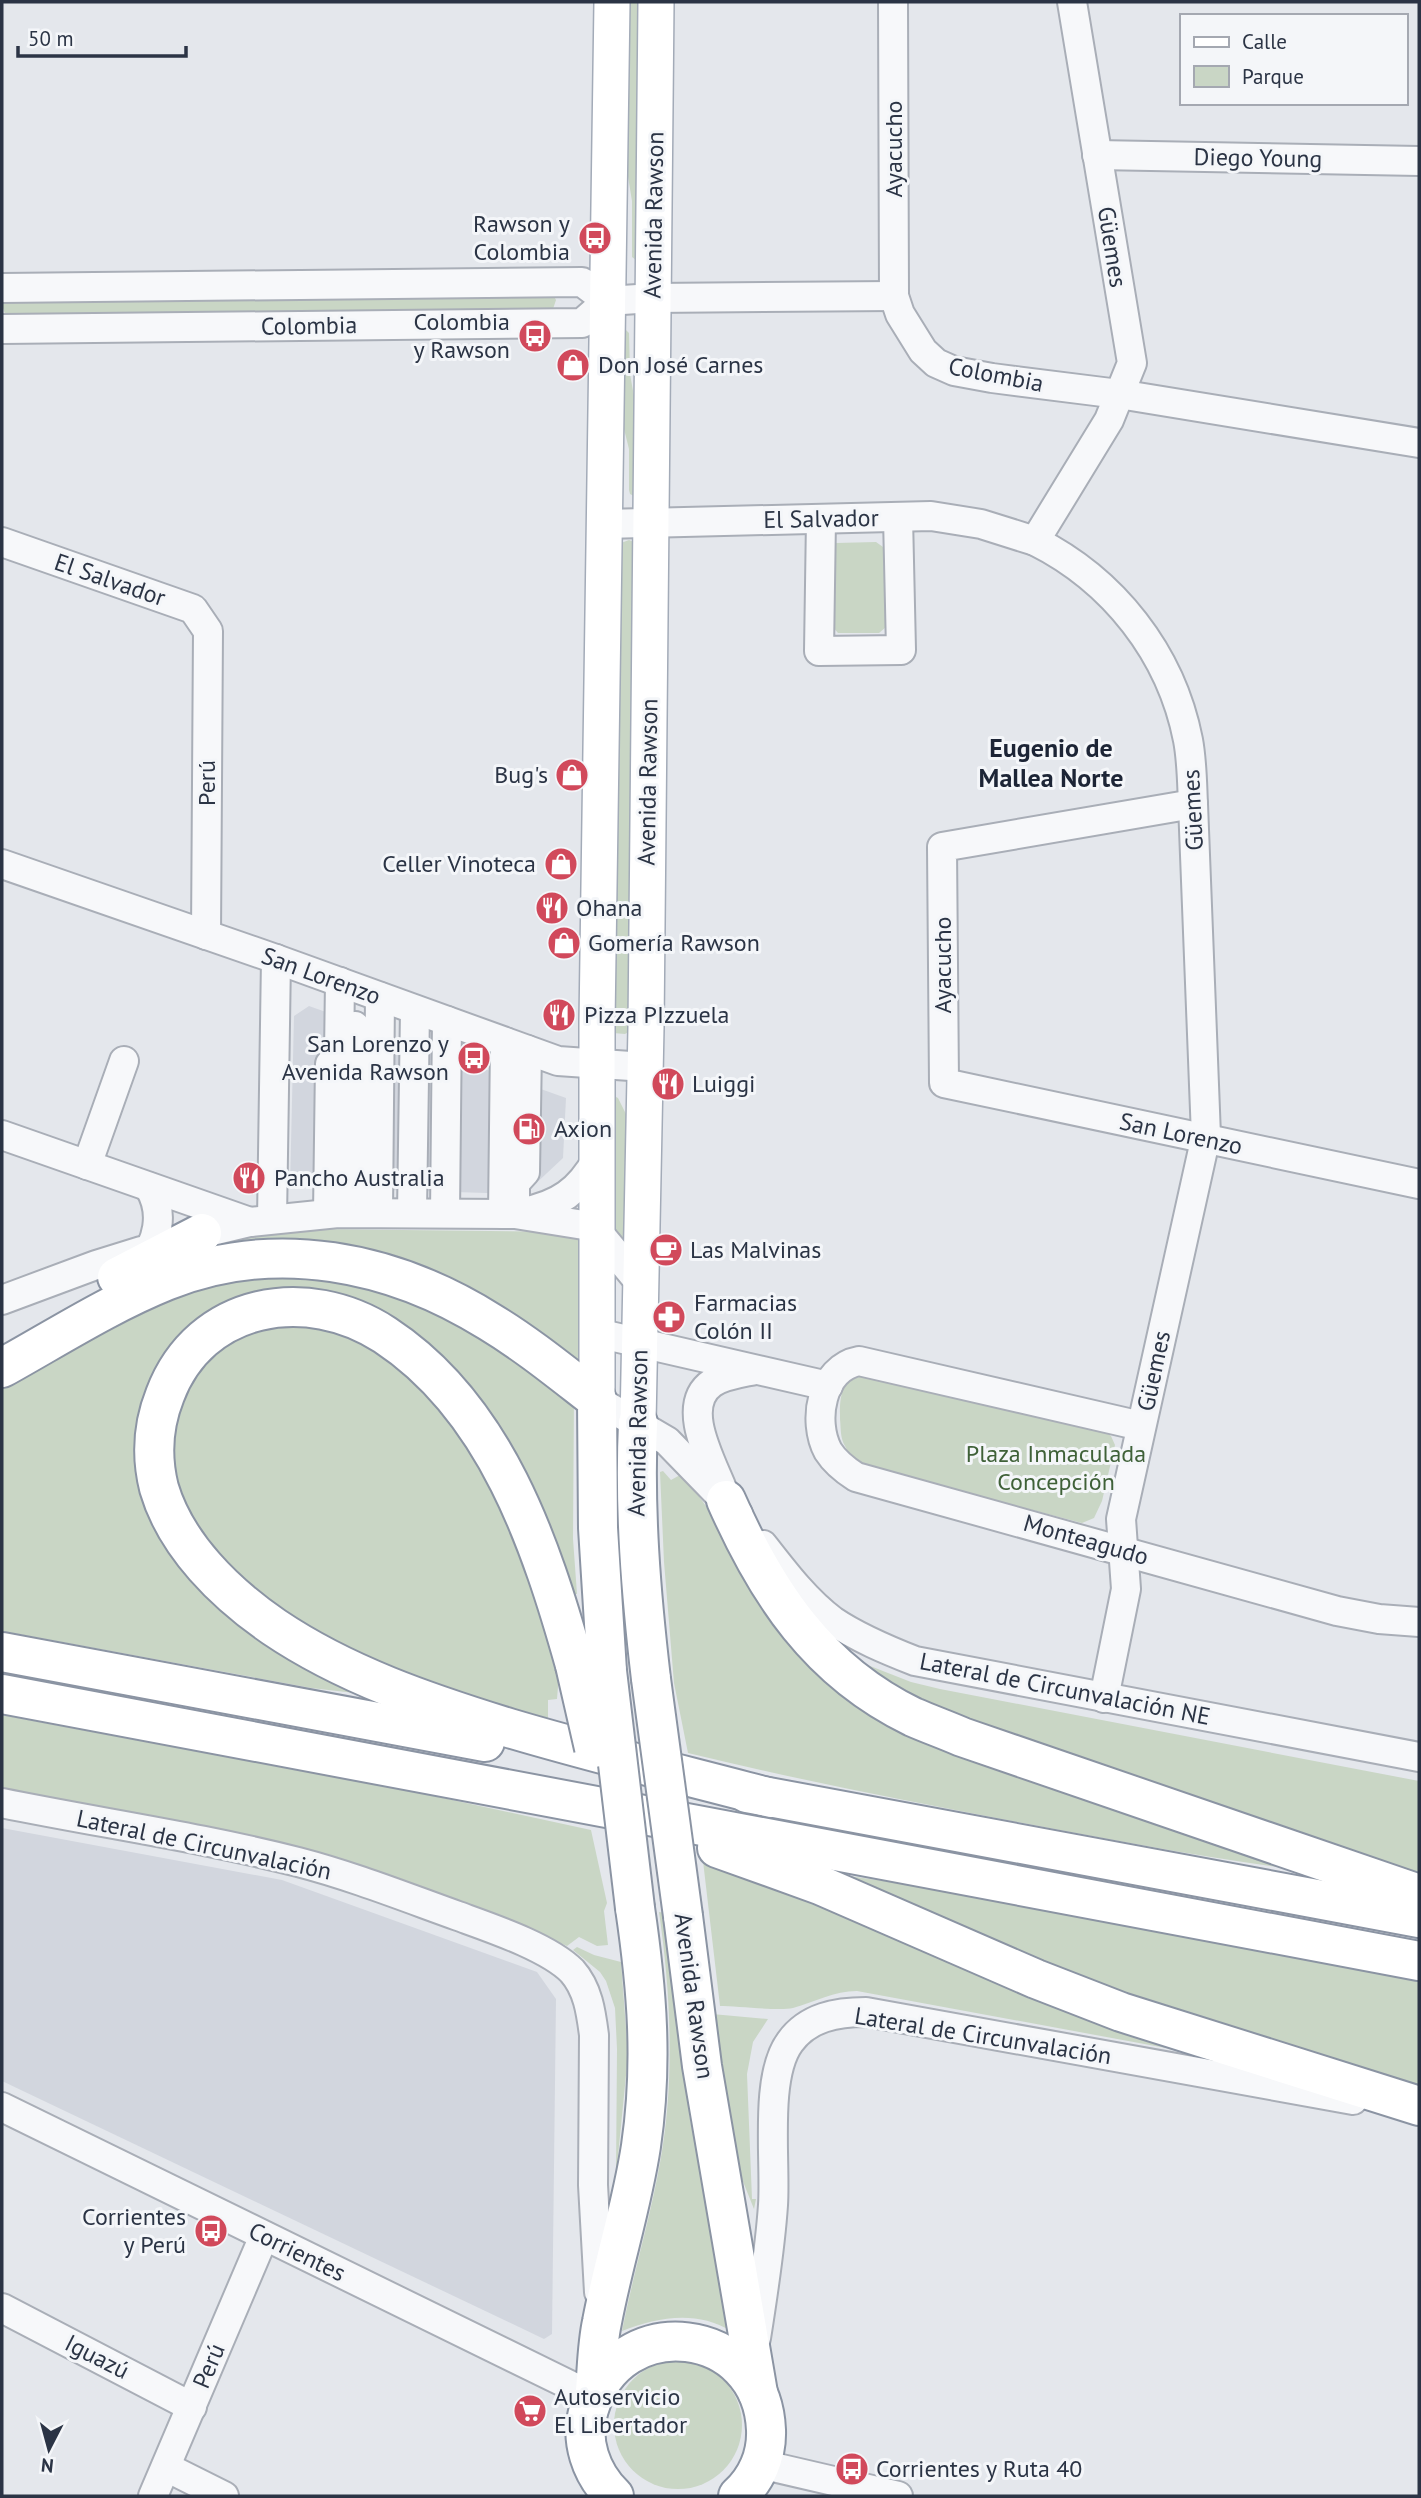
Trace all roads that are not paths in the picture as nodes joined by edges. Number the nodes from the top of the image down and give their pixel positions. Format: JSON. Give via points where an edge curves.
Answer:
{"nodes":[{"id":1,"x":612,"y":2,"type":"edge"},
{"id":2,"x":656,"y":2,"type":"edge"},
{"id":3,"x":893,"y":2,"type":"edge"},
{"id":4,"x":1072,"y":2,"type":"edge"},
{"id":5,"x":1097,"y":155,"type":"junction"},
{"id":6,"x":1419,"y":161,"type":"edge"},
{"id":7,"x":2,"y":288,"type":"edge"},
{"id":8,"x":894,"y":296,"type":"junction"},
{"id":9,"x":653,"y":298,"type":"junction"},
{"id":10,"x":607,"y":301,"type":"junction"},
{"id":11,"x":2,"y":330,"type":"edge"},
{"id":12,"x":1119,"y":394,"type":"junction"},
{"id":13,"x":1419,"y":443,"type":"edge"},
{"id":14,"x":898,"y":517,"type":"junction"},
{"id":15,"x":821,"y":519,"type":"junction"},
{"id":16,"x":651,"y":523,"type":"junction"},
{"id":17,"x":604,"y":524,"type":"junction"},
{"id":18,"x":1035,"y":541,"type":"junction"},
{"id":19,"x":2,"y":542,"type":"edge"},
{"id":20,"x":208,"y":631,"type":"joint"},
{"id":21,"x":1193,"y":804,"type":"junction"},
{"id":22,"x":2,"y":864,"type":"edge"},
{"id":23,"x":206,"y":935,"type":"junction"},
{"id":24,"x":276,"y":960,"type":"junction"},
{"id":25,"x":359,"y":989,"type":"junction"},
{"id":26,"x":432,"y":1016,"type":"junction"},
{"id":27,"x":516,"y":1046,"type":"junction"},
{"id":28,"x":124,"y":1060,"type":"dead end"},
{"id":29,"x":597,"y":1064,"type":"junction"},
{"id":30,"x":645,"y":1068,"type":"junction"},
{"id":31,"x":944,"y":1083,"type":"joint"},
{"id":32,"x":2,"y":1135,"type":"edge"},
{"id":33,"x":1205,"y":1139,"type":"junction"},
{"id":34,"x":597,"y":1159,"type":"junction"},
{"id":35,"x":87,"y":1165,"type":"junction"},
{"id":36,"x":1419,"y":1184,"type":"edge"},
{"id":37,"x":149,"y":1187,"type":"junction"},
{"id":38,"x":353,"y":1213,"type":"junction"},
{"id":39,"x":429,"y":1213,"type":"junction"},
{"id":40,"x":509,"y":1214,"type":"junction"},
{"id":41,"x":261,"y":1221,"type":"junction"},
{"id":42,"x":597,"y":1231,"type":"junction"},
{"id":43,"x":202,"y":1233,"type":"joint"},
{"id":44,"x":145,"y":1257,"type":"junction"},
{"id":45,"x":641,"y":1284,"type":"junction"},
{"id":46,"x":2,"y":1300,"type":"edge"},
{"id":47,"x":597,"y":1333,"type":"junction"},
{"id":48,"x":2,"y":1342,"type":"edge"},
{"id":49,"x":639,"y":1342,"type":"junction"},
{"id":50,"x":2,"y":1368,"type":"edge"},
{"id":51,"x":755,"y":1370,"type":"junction"},
{"id":52,"x":828,"y":1386,"type":"junction"},
{"id":53,"x":597,"y":1400,"type":"junction"},
{"id":54,"x":638,"y":1423,"type":"junction"},
{"id":55,"x":1142,"y":1426,"type":"junction"},
{"id":56,"x":726,"y":1500,"type":"junction"},
{"id":57,"x":1123,"y":1551,"type":"junction"},
{"id":58,"x":1419,"y":1622,"type":"edge"},
{"id":59,"x":2,"y":1652,"type":"edge"},
{"id":60,"x":591,"y":1668,"type":"junction"},
{"id":61,"x":2,"y":1694,"type":"edge"},
{"id":62,"x":1104,"y":1698,"type":"junction"},
{"id":63,"x":1419,"y":1757,"type":"edge"},
{"id":64,"x":538,"y":1795,"type":"junction"},
{"id":65,"x":771,"y":1798,"type":"junction"},
{"id":66,"x":2,"y":1803,"type":"edge"},
{"id":67,"x":1419,"y":1894,"type":"edge"},
{"id":68,"x":1419,"y":1918,"type":"edge"},
{"id":69,"x":1419,"y":1961,"type":"edge"},
{"id":70,"x":1419,"y":2106,"type":"edge"},
{"id":71,"x":2,"y":2107,"type":"edge"},
{"id":72,"x":1419,"y":2112,"type":"edge"},
{"id":73,"x":264,"y":2236,"type":"junction"},
{"id":74,"x":2,"y":2308,"type":"edge"},
{"id":75,"x":601,"y":2326,"type":"junction"},
{"id":76,"x":755,"y":2377,"type":"junction"},
{"id":77,"x":594,"y":2394,"type":"junction"},
{"id":78,"x":192,"y":2407,"type":"junction"},
{"id":79,"x":585,"y":2437,"type":"junction"},
{"id":80,"x":166,"y":2468,"type":"junction"},
{"id":81,"x":748,"y":2487,"type":"edge"},
{"id":82,"x":153,"y":2496,"type":"edge"},
{"id":83,"x":224,"y":2496,"type":"edge"},
{"id":84,"x":589,"y":2496,"type":"edge"},
{"id":85,"x":614,"y":2496,"type":"edge"},
{"id":86,"x":898,"y":2496,"type":"edge"}],
"edges":[{"from":1,"to":10,"type":"main road","name":"Avenida Rawson"},
{"from":2,"to":9,"type":"main road","name":"Avenida Rawson"},
{"from":3,"to":8,"type":"street","name":"Ayacucho"},
{"from":4,"to":5,"type":"street","name":"Güemes"},
{"from":5,"to":6,"type":"street","name":"Diego Young"},
{"from":5,"to":12,"type":"street","name":"Güemes","via":[[1132,363]]},
{"from":7,"to":10,"type":"street","name":"Colombia","via":[[582,282]]},
{"from":8,"to":9,"type":"street"},
{"from":8,"to":12,"type":"street","name":"Colombia","via":[[920,346],[946,368]]},
{"from":9,"to":10,"type":"street"},
{"from":9,"to":16,"type":"main road","name":"Avenida Rawson"},
{"from":10,"to":11,"type":"street","name":"Colombia","via":[[582,323]]},
{"from":10,"to":17,"type":"main road","name":"Avenida Rawson"},
{"from":12,"to":13,"type":"street","name":"Colombia"},
{"from":12,"to":18,"type":"street","name":"Güemes","via":[[1109,420]]},
{"from":14,"to":15,"type":"street","name":"El Salvador"},
{"from":14,"to":15,"type":"street","via":[[901,650],[819,651]]},
{"from":14,"to":18,"type":"street","name":"El Salvador","via":[[953,519]]},
{"from":15,"to":16,"type":"street","name":"El Salvador"},
{"from":16,"to":17,"type":"street","name":"El Salvador"},
{"from":16,"to":30,"type":"main road","name":"Avenida Rawson"},
{"from":17,"to":29,"type":"main road","name":"Avenida Rawson"},
{"from":18,"to":21,"type":"street","name":"Güemes","via":[[1093,579],[1149,642],[1183,720]]},
{"from":19,"to":20,"type":"street","name":"El Salvador","via":[[193,609]]},
{"from":20,"to":23,"type":"street","name":"Perú"},
{"from":21,"to":31,"type":"street","name":"Ayacucho","via":[[942,847]]},
{"from":21,"to":33,"type":"street","name":"Güemes"},
{"from":22,"to":23,"type":"street","name":"San Lorenzo"},
{"from":23,"to":24,"type":"street","name":"San Lorenzo"},
{"from":24,"to":25,"type":"street","name":"San Lorenzo"},
{"from":24,"to":41,"type":"street"},
{"from":25,"to":26,"type":"street","name":"San Lorenzo"},
{"from":25,"to":38,"type":"street"},
{"from":25,"to":38,"type":"street","via":[[339,1054],[330,1064]]},
{"from":26,"to":27,"type":"street","name":"San Lorenzo"},
{"from":26,"to":39,"type":"street"},
{"from":27,"to":29,"type":"street","name":"San Lorenzo","via":[[558,1061]]},
{"from":27,"to":40,"type":"street","via":[[525,1172],[515,1182]]},
{"from":28,"to":35,"type":"street"},
{"from":29,"to":30,"type":"street","name":"San Lorenzo"},
{"from":29,"to":34,"type":"main road","name":"Avenida Rawson"},
{"from":30,"to":45,"type":"main road","name":"Avenida Rawson"},
{"from":31,"to":33,"type":"street","name":"San Lorenzo"},
{"from":32,"to":35,"type":"street"},
{"from":33,"to":36,"type":"street","name":"San Lorenzo"},
{"from":33,"to":55,"type":"street","name":"Güemes"},
{"from":34,"to":40,"type":"street","via":[[587,1176],[563,1198],[545,1208]]},
{"from":34,"to":42,"type":"main road","name":"Avenida Rawson"},
{"from":35,"to":37,"type":"street"},
{"from":37,"to":41,"type":"street"},
{"from":37,"to":44,"type":"street","via":[[158,1218],[156,1236]]},
{"from":38,"to":39,"type":"street"},
{"from":38,"to":41,"type":"street"},
{"from":39,"to":40,"type":"street"},
{"from":40,"to":42,"type":"street","via":[[584,1224]]},
{"from":41,"to":43,"type":"street"},
{"from":42,"to":45,"type":"street"},
{"from":42,"to":47,"type":"main road","name":"Avenida Rawson"},
{"from":43,"to":44,"type":"highway"},
{"from":44,"to":46,"type":"street","via":[[96,1265]]},
{"from":44,"to":48,"type":"highway"},
{"from":45,"to":49,"type":"main road","name":"Avenida Rawson"},
{"from":47,"to":49,"type":"street"},
{"from":47,"to":53,"type":"main road","name":"Avenida Rawson"},
{"from":49,"to":51,"type":"street"},
{"from":49,"to":54,"type":"main road","name":"Avenida Rawson"},
{"from":50,"to":53,"type":"highway","via":[[168,1280],[222,1265],[295,1257],[381,1272],[465,1307]]},
{"from":51,"to":52,"type":"street"},
{"from":51,"to":56,"type":"street","via":[[712,1384],[698,1404],[700,1431]]},
{"from":52,"to":55,"type":"street","via":[[841,1367],[859,1361]]},
{"from":52,"to":57,"type":"street","name":"Monteagudo","via":[[821,1416],[823,1437],[836,1462],[856,1477]]},
{"from":53,"to":54,"type":"street","name":"Lateral de Circunvalación NE"},
{"from":53,"to":60,"type":"highway","name":"Avenida Rawson","via":[[598,1528]]},
{"from":54,"to":56,"type":"street","name":"Lateral de Circunvalación NE","via":[[667,1441]]},
{"from":54,"to":76,"type":"highway","name":"Avenida Rawson","bridge":true,"via":[[636,1509],[651,1679],[702,2066]]},
{"from":55,"to":57,"type":"street","name":"Güemes","via":[[1121,1519]]},
{"from":56,"to":62,"type":"street","name":"Lateral de Circunvalación NE","via":[[813,1604],[866,1640],[937,1667]]},
{"from":56,"to":67,"type":"highway","via":[[764,1578],[796,1624],[839,1669],[913,1717]]},
{"from":57,"to":58,"type":"street","name":"Monteagudo","via":[[1337,1611]]},
{"from":57,"to":62,"type":"street","name":"Güemes","via":[[1126,1589]]},
{"from":59,"to":65,"type":"highway"},
{"from":60,"to":65,"type":"highway","via":[[498,1462],[450,1395],[400,1346],[369,1326],[330,1311],[274,1307],[221,1325],[179,1366],[155,1427],[160,1489],[177,1530],[205,1567],[272,1625],[323,1655],[422,1700],[568,1745]]},
{"from":60,"to":75,"type":"highway","name":"Avenida Rawson","bridge":true,"via":[[633,1896],[647,2001],[648,2051],[635,2178]]},
{"from":61,"to":64,"type":"highway"},
{"from":62,"to":63,"type":"street","name":"Lateral de Circunvalación NE"},
{"from":64,"to":69,"type":"highway"},
{"from":64,"to":70,"type":"highway","via":[[632,1821],[820,1885],[1121,2012]]},
{"from":65,"to":68,"type":"highway"},
{"from":66,"to":75,"type":"street","name":"Lateral de Circunvalación","via":[[301,1863],[499,1931],[570,1969],[586,1995],[594,2035],[593,2185]]},
{"from":71,"to":73,"type":"street","name":"Corrientes"},
{"from":72,"to":76,"type":"street","name":"Lateral de Circunvalación","via":[[866,2012],[821,2018],[790,2042],[777,2076],[773,2203]]},
{"from":73,"to":77,"type":"street","name":"Corrientes"},
{"from":73,"to":78,"type":"street","name":"Perú"},
{"from":74,"to":78,"type":"street","name":"Iguazú"},
{"from":75,"to":77,"type":"highway","name":"Avenida Rawson"},
{"from":76,"to":77,"type":"highway","via":[[753,2383],[718,2350],[668,2341],[643,2346],[621,2358],[603,2376]]},
{"from":76,"to":81,"type":"highway","name":"Avenida Rawson","via":[[765,2413],[766,2443]]},
{"from":77,"to":79,"type":"highway","name":"Avenida Rawson"},
{"from":78,"to":80,"type":"street","name":"Perú"},
{"from":79,"to":84,"type":"street"},
{"from":79,"to":85,"type":"highway","via":[[595,2472]]},
{"from":80,"to":82,"type":"street","name":"Perú"},
{"from":80,"to":83,"type":"street"},
{"from":81,"to":86,"type":"street"}]}
